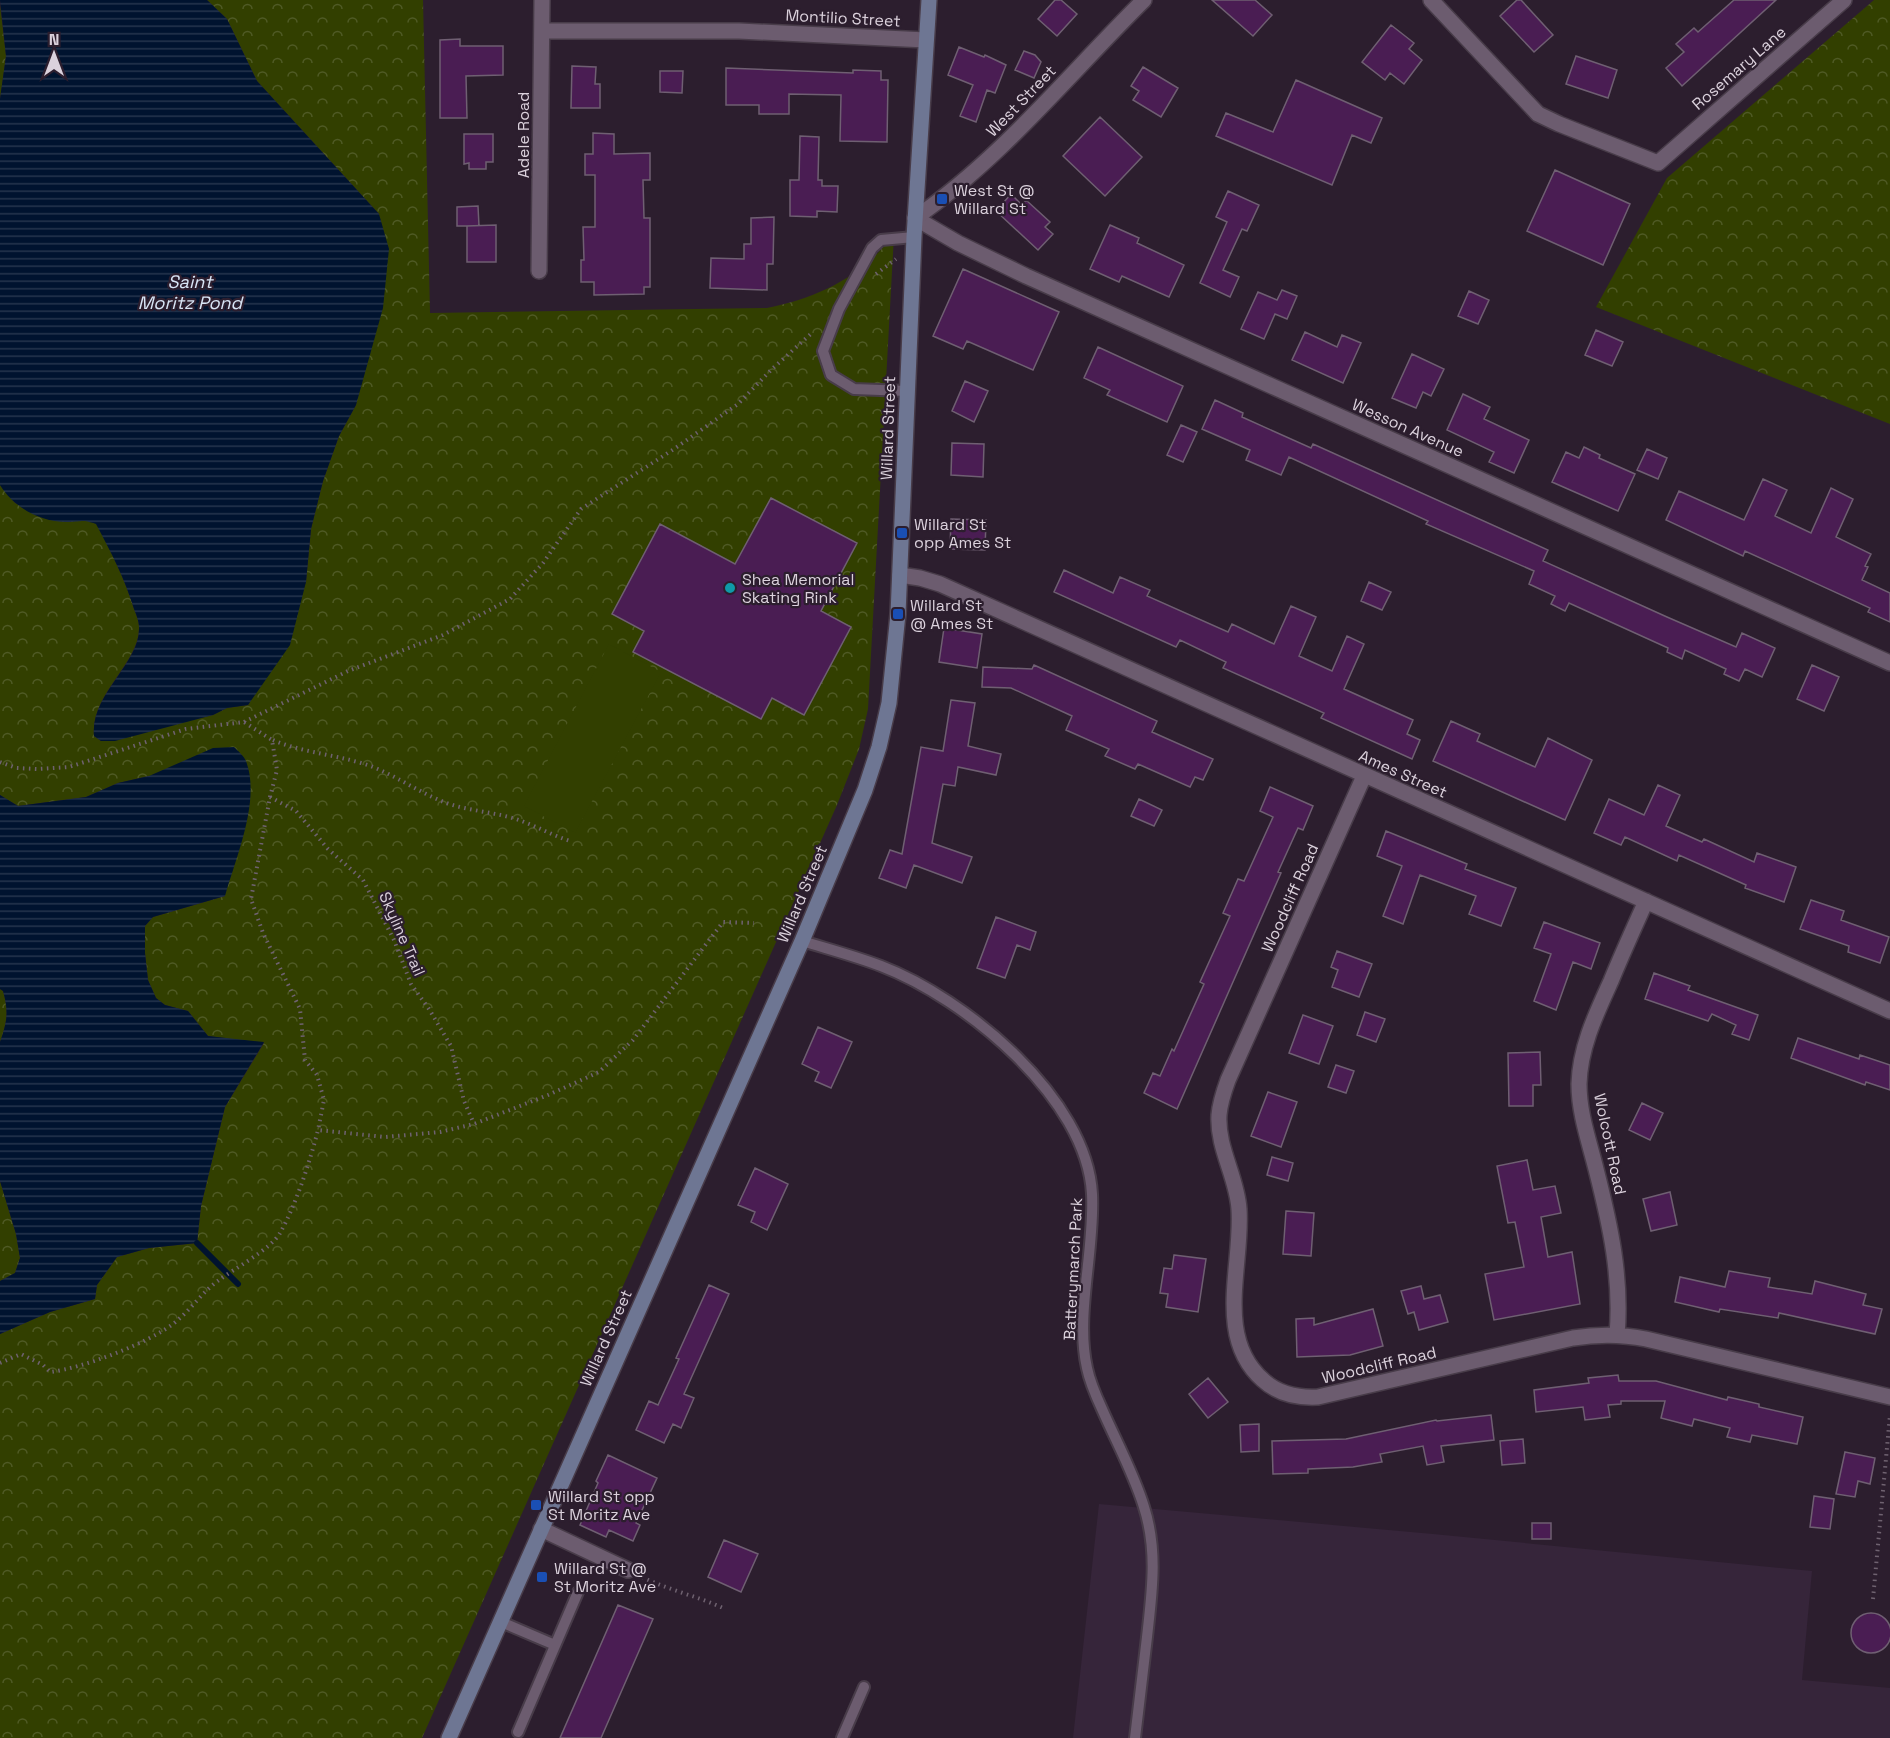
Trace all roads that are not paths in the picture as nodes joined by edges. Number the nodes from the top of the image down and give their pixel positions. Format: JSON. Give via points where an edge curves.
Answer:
{"nodes":[{"id":1,"x":542,"y":0,"type":"edge"},
{"id":2,"x":929,"y":0,"type":"edge"},
{"id":3,"x":1144,"y":0,"type":"edge"},
{"id":4,"x":1431,"y":0,"type":"edge"},
{"id":5,"x":1844,"y":0,"type":"edge"},
{"id":6,"x":542,"y":31,"type":"junction"},
{"id":7,"x":926,"y":40,"type":"junction"},
{"id":8,"x":915,"y":218,"type":"junction"},
{"id":9,"x":914,"y":241,"type":"junction"},
{"id":10,"x":539,"y":271,"type":"dead end"},
{"id":11,"x":907,"y":391,"type":"junction"},
{"id":12,"x":900,"y":575,"type":"junction"},
{"id":13,"x":1890,"y":663,"type":"edge"},
{"id":14,"x":1364,"y":776,"type":"junction"},
{"id":15,"x":1646,"y":902,"type":"junction"},
{"id":16,"x":802,"y":941,"type":"junction"},
{"id":17,"x":1890,"y":1011,"type":"edge"},
{"id":18,"x":1617,"y":1335,"type":"junction"},
{"id":19,"x":1890,"y":1397,"type":"edge"},
{"id":20,"x":541,"y":1529,"type":"junction"},
{"id":21,"x":628,"y":1570,"type":"road end"},
{"id":22,"x":578,"y":1592,"type":"dead end"},
{"id":23,"x":501,"y":1622,"type":"junction"},
{"id":24,"x":555,"y":1645,"type":"junction"},
{"id":25,"x":864,"y":1687,"type":"dead end"},
{"id":26,"x":518,"y":1732,"type":"dead end"},
{"id":27,"x":449,"y":1738,"type":"edge"},
{"id":28,"x":842,"y":1738,"type":"edge"},
{"id":29,"x":1136,"y":1738,"type":"edge"}],
"edges":[{"from":1,"to":6,"type":"street","name":"Adele Road"},
{"from":2,"to":7,"type":"main road","name":"Willard Street"},
{"from":3,"to":8,"type":"street","name":"West Street","via":[[990,159]]},
{"from":4,"to":5,"type":"street","name":"Rosemary Lane","via":[[1538,114],[1658,163]]},
{"from":6,"to":7,"type":"street","name":"Montilio Street","via":[[739,31]]},
{"from":6,"to":10,"type":"street","name":"Adele Road"},
{"from":7,"to":8,"type":"main road","name":"Willard Street"},
{"from":8,"to":9,"type":"main road","name":"Willard Street"},
{"from":8,"to":13,"type":"street","name":"Wesson Avenue","via":[[1026,276]]},
{"from":9,"to":11,"type":"main road","name":"Willard Street"},
{"from":9,"to":11,"type":"lane","via":[[882,240],[872,248],[839,309],[823,351],[831,375],[854,389]]},
{"from":11,"to":12,"type":"main road","name":"Willard Street"},
{"from":12,"to":14,"type":"street","name":"Ames Street","via":[[940,584]]},
{"from":12,"to":16,"type":"main road","name":"Willard Street","via":[[892,679],[879,747]]},
{"from":14,"to":15,"type":"street","name":"Ames Street"},
{"from":14,"to":18,"type":"street","name":"Woodcliff Road","via":[[1228,1080],[1221,1104],[1221,1140],[1235,1182],[1239,1211],[1234,1318],[1244,1355],[1267,1384],[1309,1398],[1573,1338]]},
{"from":15,"to":17,"type":"street","name":"Ames Street"},
{"from":15,"to":18,"type":"street","name":"Wolcott Road","via":[[1592,1025],[1579,1085],[1615,1251],[1619,1291]]},
{"from":16,"to":20,"type":"main road","name":"Willard Street"},
{"from":16,"to":29,"type":"lane","name":"Batterymarch Park","via":[[881,966],[974,1020],[1041,1084],[1068,1120],[1080,1145],[1092,1196],[1084,1332],[1087,1369],[1142,1500],[1153,1550],[1153,1584]]},
{"from":18,"to":19,"type":"street","name":"Woodcliff Road"},
{"from":20,"to":21,"type":"street"},
{"from":20,"to":23,"type":"main road","name":"Willard Street"},
{"from":22,"to":24,"type":"lane"},
{"from":23,"to":24,"type":"lane"},
{"from":23,"to":27,"type":"main road","name":"Willard Street"},
{"from":24,"to":26,"type":"lane"},
{"from":25,"to":28,"type":"lane"}]}
